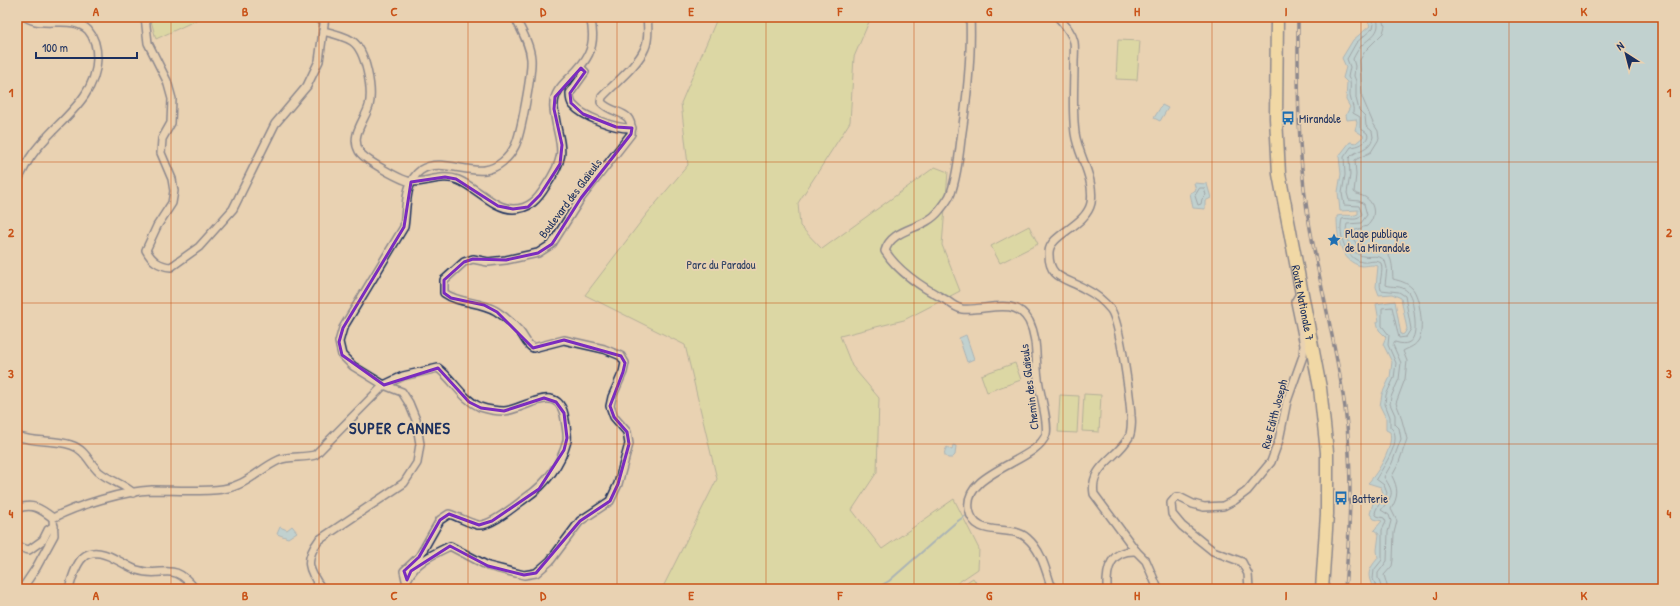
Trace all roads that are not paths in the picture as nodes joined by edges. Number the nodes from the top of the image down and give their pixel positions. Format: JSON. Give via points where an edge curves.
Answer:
{"nodes":[{"id":1,"x":26,"y":17,"type":"edge"},
{"id":2,"x":145,"y":17,"type":"edge"},
{"id":3,"x":314,"y":17,"type":"edge"},
{"id":4,"x":515,"y":17,"type":"edge"},
{"id":5,"x":590,"y":17,"type":"edge"},
{"id":6,"x":647,"y":17,"type":"edge"},
{"id":7,"x":970,"y":17,"type":"edge"},
{"id":8,"x":1058,"y":17,"type":"edge"},
{"id":9,"x":1277,"y":17,"type":"edge"},
{"id":10,"x":1281,"y":17,"type":"edge"},
{"id":11,"x":325,"y":19,"type":"edge"},
{"id":12,"x":323,"y":31,"type":"junction"},
{"id":13,"x":581,"y":68,"type":"junction"},
{"id":14,"x":632,"y":128,"type":"junction"},
{"id":15,"x":17,"y":181,"type":"edge"},
{"id":16,"x":411,"y":182,"type":"junction"},
{"id":17,"x":1303,"y":295,"type":"junction"},
{"id":18,"x":384,"y":385,"type":"junction"},
{"id":19,"x":17,"y":436,"type":"edge"},
{"id":20,"x":133,"y":493,"type":"junction"},
{"id":21,"x":17,"y":509,"type":"edge"},
{"id":22,"x":53,"y":522,"type":"junction"},
{"id":23,"x":17,"y":546,"type":"edge"},
{"id":24,"x":1136,"y":552,"type":"junction"},
{"id":25,"x":407,"y":580,"type":"junction"},
{"id":26,"x":1326,"y":586,"type":"edge"},
{"id":27,"x":22,"y":589,"type":"edge"},
{"id":28,"x":69,"y":589,"type":"edge"},
{"id":29,"x":195,"y":589,"type":"edge"},
{"id":30,"x":322,"y":589,"type":"edge"},
{"id":31,"x":409,"y":589,"type":"edge"},
{"id":32,"x":1052,"y":589,"type":"edge"},
{"id":33,"x":1107,"y":589,"type":"edge"},
{"id":34,"x":1158,"y":589,"type":"edge"},
{"id":35,"x":1249,"y":589,"type":"edge"}],
"edges":[{"from":1,"to":15,"type":"street","via":[[30,20],[76,24],[87,30],[95,43],[96,68],[91,87],[32,154]]},
{"from":2,"to":12,"type":"street","via":[[148,43],[167,81],[172,99],[171,123],[162,139],[160,153],[172,179],[172,203],[146,250],[157,264],[165,267],[171,267],[184,259],[232,210],[275,124],[307,86],[319,61]]},
{"from":3,"to":11,"type":"street"},
{"from":4,"to":16,"type":"street","via":[[532,60],[515,146],[498,166],[484,170],[434,167],[421,170]]},
{"from":5,"to":13,"type":"street","via":[[592,43],[588,58]]},
{"from":6,"to":14,"type":"street","via":[[646,47],[638,60],[602,97],[601,102],[605,107],[621,112],[629,118]]},
{"from":7,"to":32,"type":"street","name":"Chemin des Glaïeuls","via":[[968,95],[956,175],[950,194],[939,211],[927,222],[894,236],[888,242],[885,251],[902,271],[961,309],[1008,306],[1019,311],[1028,321],[1036,343],[1040,396],[1047,425],[1045,436],[1039,444],[986,479],[974,490],[969,500],[969,509],[976,523],[988,529],[1026,536],[1042,558]]},
{"from":8,"to":24,"type":"street","via":[[1069,29],[1074,41],[1073,120],[1076,140],[1089,175],[1091,203],[1085,215],[1056,239],[1049,250],[1050,266],[1059,278],[1085,288],[1101,299],[1112,311],[1118,326],[1132,418],[1129,437],[1104,464],[1093,485],[1094,494]]},
{"from":9,"to":17,"type":"main road","name":"Route Nationale 7","via":[[1277,154]]},
{"from":10,"to":26,"type":"main road","via":[[1280,118],[1283,167],[1324,387],[1331,451],[1332,482]]},
{"from":11,"to":12,"type":"street"},
{"from":12,"to":16,"type":"street","via":[[352,41],[360,51],[366,66],[370,86],[369,105],[358,131],[356,144],[360,153]]},
{"from":13,"to":14,"type":"street","via":[[585,72],[570,93],[571,103],[583,114],[616,127]]},
{"from":13,"to":16,"type":"street","via":[[558,89],[555,97],[554,109],[562,145],[560,164],[540,195],[528,207],[513,209],[498,206],[478,190],[456,179],[445,177]]},
{"from":14,"to":25,"type":"street","name":"Boulevard des Glaïeuls","via":[[631,134],[581,198],[552,244],[538,253],[506,260],[488,262],[473,259],[464,262],[444,280],[444,293],[451,298],[484,305],[498,312],[533,348],[564,340],[604,349],[621,356],[625,363],[610,406],[614,417],[627,432],[629,444],[618,484],[610,501],[580,521],[550,560],[536,573],[524,575],[488,566],[450,546],[422,561],[411,571]]},
{"from":16,"to":18,"type":"street","via":[[404,227],[343,328],[339,342],[342,355],[353,366]]},
{"from":17,"to":26,"type":"main road","name":"Route Nationale 7","via":[[1320,388],[1327,452]]},
{"from":17,"to":35,"type":"street","name":"Rue Edith Joseph","via":[[1295,302],[1304,345],[1303,356],[1287,401],[1279,440],[1271,462],[1247,491],[1222,506],[1204,507],[1179,497],[1170,503],[1172,514],[1182,526],[1213,551],[1242,562],[1248,574]]},
{"from":18,"to":20,"type":"street","via":[[315,455],[280,459],[242,485],[223,489],[150,490]]},
{"from":18,"to":25,"type":"street","via":[[403,376],[438,368],[469,402],[481,408],[504,411],[544,398],[556,402],[564,414],[568,438],[552,473],[539,489],[492,522],[479,525],[449,514],[440,520],[419,557],[404,571]]},
{"from":18,"to":30,"type":"street","via":[[402,392],[409,403],[416,420],[420,444],[417,463],[404,482],[319,540],[311,550],[308,562],[312,576]]},
{"from":19,"to":20,"type":"street","via":[[72,445],[88,457],[97,471]]},
{"from":20,"to":22,"type":"street","via":[[86,505]]},
{"from":21,"to":22,"type":"street","via":[[33,505],[42,509]]},
{"from":22,"to":23,"type":"street","via":[[43,540],[29,550]]},
{"from":22,"to":27,"type":"street","via":[[54,535],[50,544]]},
{"from":24,"to":33,"type":"street","via":[[1124,552],[1116,557],[1108,568]]},
{"from":24,"to":34,"type":"street","via":[[1146,561]]},
{"from":25,"to":31,"type":"street"},
{"from":28,"to":29,"type":"street","via":[[79,560],[87,554],[100,552],[138,570],[178,573],[188,579]]}]}
